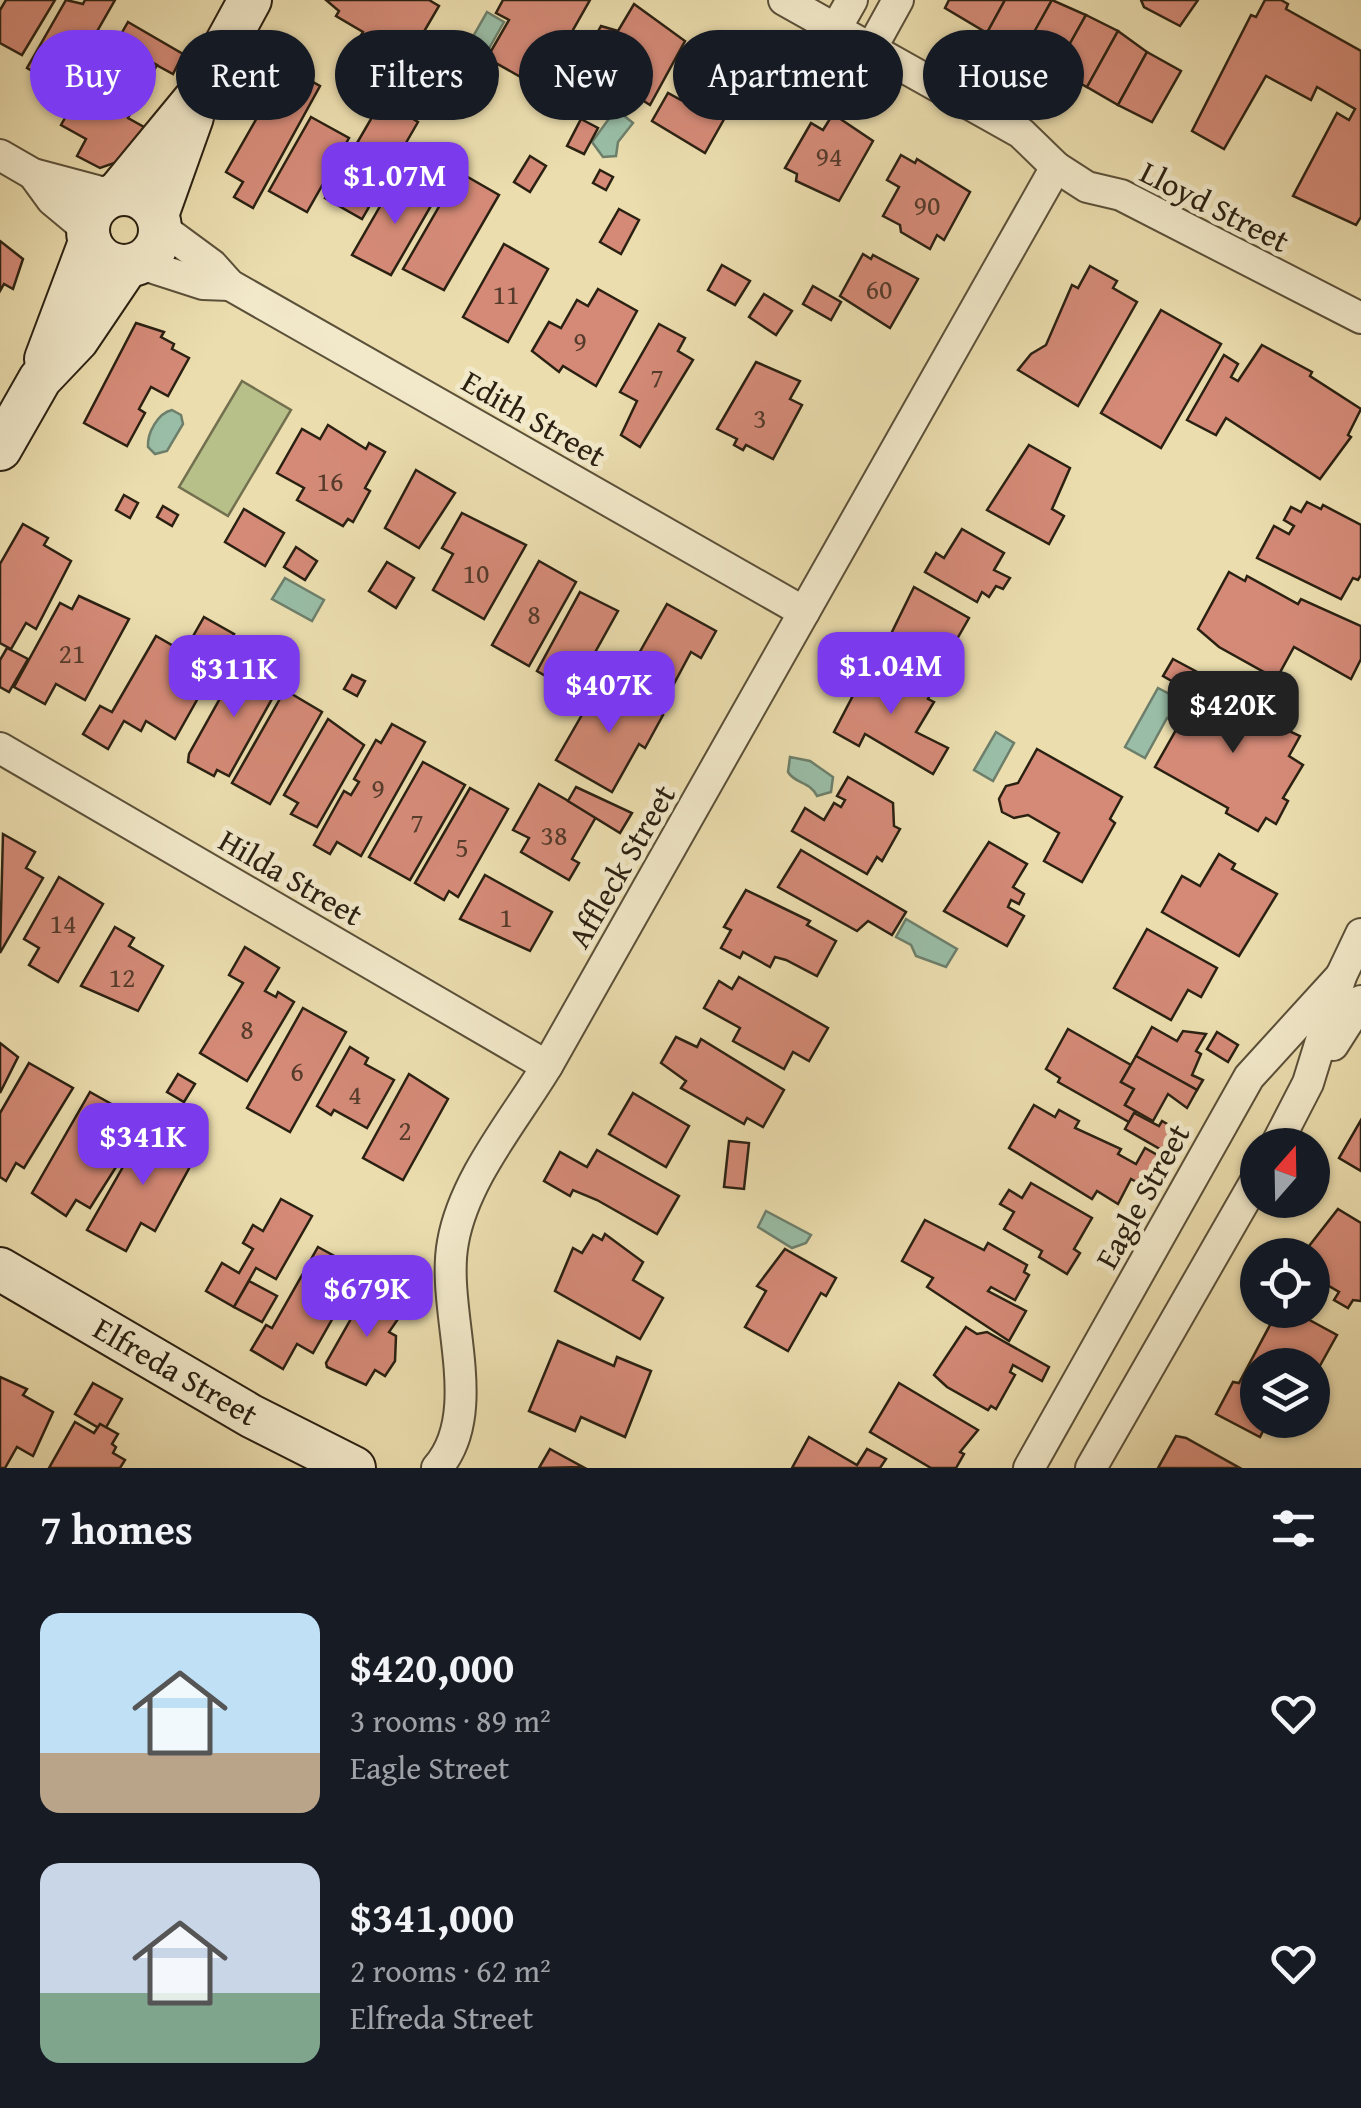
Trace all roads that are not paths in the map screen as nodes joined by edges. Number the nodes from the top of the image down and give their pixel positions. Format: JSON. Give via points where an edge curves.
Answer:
{"nodes":[{"id":1,"x":250,"y":0,"type":"edge"},
{"id":2,"x":784,"y":0,"type":"edge"},
{"id":3,"x":852,"y":0,"type":"edge"},
{"id":4,"x":898,"y":0,"type":"edge"},
{"id":5,"x":234,"y":30,"type":"edge"},
{"id":6,"x":835,"y":30,"type":"joint"},
{"id":7,"x":881,"y":30,"type":"edge"},
{"id":8,"x":903,"y":67,"type":"edge"},
{"id":9,"x":178,"y":120,"type":"edge"},
{"id":10,"x":192,"y":120,"type":"edge"},
{"id":11,"x":0,"y":155,"type":"edge"},
{"id":12,"x":1056,"y":167,"type":"junction"},
{"id":13,"x":34,"y":174,"type":"junction"},
{"id":14,"x":114,"y":195,"type":"junction"},
{"id":15,"x":88,"y":236,"type":"junction"},
{"id":16,"x":145,"y":242,"type":"junction"},
{"id":17,"x":230,"y":286,"type":"junction"},
{"id":18,"x":1361,"y":318,"type":"edge"},
{"id":19,"x":40,"y":379,"type":"junction"},
{"id":20,"x":0,"y":449,"type":"edge"},
{"id":21,"x":804,"y":612,"type":"junction"},
{"id":22,"x":0,"y":748,"type":"edge"},
{"id":23,"x":1361,"y":934,"type":"edge"},
{"id":24,"x":1341,"y":976,"type":"junction"},
{"id":25,"x":1361,"y":1001,"type":"edge"},
{"id":26,"x":548,"y":1066,"type":"junction"},
{"id":27,"x":1308,"y":1083,"type":"junction"},
{"id":28,"x":1285,"y":1128,"type":"edge"},
{"id":29,"x":1240,"y":1208,"type":"edge"},
{"id":30,"x":0,"y":1269,"type":"edge"},
{"id":31,"x":354,"y":1468,"type":"edge"},
{"id":32,"x":437,"y":1468,"type":"edge"},
{"id":33,"x":1030,"y":1468,"type":"edge"},
{"id":34,"x":1091,"y":1468,"type":"edge"}],
"edges":[{"from":1,"to":5,"type":"street"},
{"from":2,"to":6,"type":"street","name":"Lloyd Street"},
{"from":3,"to":6,"type":"street"},
{"from":4,"to":7,"type":"street"},
{"from":8,"to":12,"type":"street","name":"Lloyd Street","via":[[1021,133]]},
{"from":9,"to":14,"type":"street"},
{"from":10,"to":16,"type":"street"},
{"from":11,"to":13,"type":"street"},
{"from":12,"to":18,"type":"street","name":"Lloyd Street"},
{"from":12,"to":21,"type":"street","name":"Affleck Street"},
{"from":13,"to":14,"type":"street"},
{"from":13,"to":15,"type":"street"},
{"from":14,"to":15,"type":"street","via":[[96,207]]},
{"from":14,"to":16,"type":"street","via":[[141,199]]},
{"from":15,"to":16,"type":"street","via":[[106,261]]},
{"from":15,"to":19,"type":"street"},
{"from":16,"to":17,"type":"street","name":"Edith Street","via":[[212,265]]},
{"from":16,"to":17,"type":"street","name":"Edith Street","via":[[203,284]]},
{"from":16,"to":19,"type":"street","via":[[77,340]]},
{"from":17,"to":21,"type":"street","name":"Edith Street"},
{"from":19,"to":20,"type":"street"},
{"from":21,"to":26,"type":"street","name":"Affleck Street"},
{"from":22,"to":26,"type":"street","name":"Hilda Street"},
{"from":23,"to":24,"type":"street","name":"Eagle Street"},
{"from":24,"to":27,"type":"street","name":"Eagle Street"},
{"from":24,"to":33,"type":"street","name":"Eagle Street","via":[[1249,1077]]},
{"from":25,"to":27,"type":"street","name":"Eagle Street"},
{"from":26,"to":32,"type":"street","name":"Affleck Street","via":[[468,1197],[452,1244],[460,1403],[451,1452]]},
{"from":27,"to":28,"type":"street","name":"Eagle Street"},
{"from":29,"to":34,"type":"street"},
{"from":30,"to":31,"type":"street","name":"Elfreda Street","via":[[251,1416]]}]}
